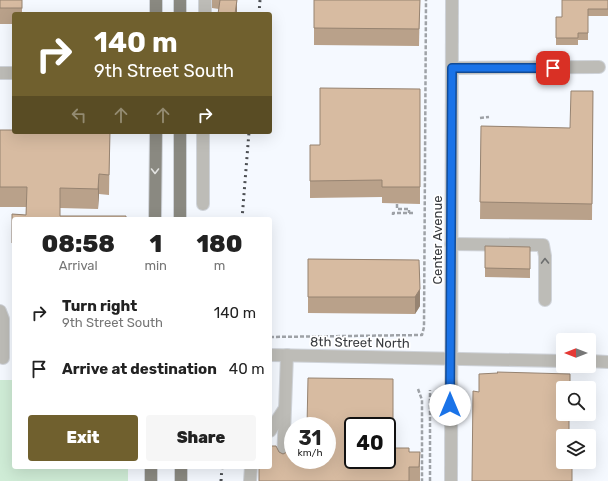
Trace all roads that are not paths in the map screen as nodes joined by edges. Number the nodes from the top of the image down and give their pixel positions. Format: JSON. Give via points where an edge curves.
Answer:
{"nodes":[{"id":1,"x":156,"y":0,"type":"edge"},
{"id":2,"x":180,"y":0,"type":"edge"},
{"id":3,"x":205,"y":0,"type":"edge"},
{"id":4,"x":452,"y":0,"type":"edge"},
{"id":5,"x":156,"y":12,"type":"edge"},
{"id":6,"x":180,"y":12,"type":"edge"},
{"id":7,"x":205,"y":12,"type":"edge"},
{"id":8,"x":599,"y":67,"type":"dead end"},
{"id":9,"x":452,"y":68,"type":"junction"},
{"id":10,"x":0,"y":73,"type":"edge"},
{"id":11,"x":12,"y":73,"type":"edge"},
{"id":12,"x":156,"y":134,"type":"edge"},
{"id":13,"x":180,"y":134,"type":"edge"},
{"id":14,"x":203,"y":134,"type":"edge"},
{"id":15,"x":202,"y":204,"type":"dead end"},
{"id":16,"x":155,"y":217,"type":"edge"},
{"id":17,"x":180,"y":217,"type":"edge"},
{"id":18,"x":451,"y":244,"type":"junction"},
{"id":19,"x":545,"y":300,"type":"dead end"},
{"id":20,"x":0,"y":310,"type":"edge"},
{"id":21,"x":272,"y":355,"type":"edge"},
{"id":22,"x":287,"y":355,"type":"junction"},
{"id":23,"x":6,"y":358,"type":"edge"},
{"id":24,"x":450,"y":358,"type":"junction"},
{"id":25,"x":556,"y":361,"type":"edge"},
{"id":26,"x":596,"y":361,"type":"edge"},
{"id":27,"x":608,"y":362,"type":"edge"},
{"id":28,"x":286,"y":408,"type":"junction"},
{"id":29,"x":272,"y":428,"type":"edge"},
{"id":30,"x":283,"y":463,"type":"edge"},
{"id":31,"x":151,"y":469,"type":"edge"},
{"id":32,"x":181,"y":469,"type":"edge"},
{"id":33,"x":251,"y":469,"type":"edge"},
{"id":34,"x":151,"y":481,"type":"edge"},
{"id":35,"x":181,"y":481,"type":"edge"},
{"id":36,"x":250,"y":481,"type":"edge"},
{"id":37,"x":451,"y":481,"type":"edge"}],
"edges":[{"from":1,"to":5,"type":"main road"},
{"from":2,"to":6,"type":"main road"},
{"from":3,"to":7,"type":"street"},
{"from":4,"to":9,"type":"street","name":"Center Avenue"},
{"from":8,"to":9,"type":"street"},
{"from":9,"to":18,"type":"street","name":"Center Avenue"},
{"from":10,"to":11,"type":"street"},
{"from":12,"to":16,"type":"main road","one_way":true},
{"from":13,"to":17,"type":"main road"},
{"from":14,"to":15,"type":"street"},
{"from":19,"to":18,"type":"street","one_way":true,"via":[[543,245]]},
{"from":18,"to":24,"type":"street","name":"Center Avenue"},
{"from":20,"to":23,"type":"street"},
{"from":21,"to":22,"type":"street","name":"8th Street North"},
{"from":22,"to":24,"type":"street","name":"8th Street North"},
{"from":22,"to":28,"type":"street"},
{"from":24,"to":25,"type":"street","name":"8th Street North"},
{"from":24,"to":37,"type":"street","name":"Center Avenue"},
{"from":26,"to":27,"type":"street"},
{"from":28,"to":29,"type":"street"},
{"from":28,"to":30,"type":"street"},
{"from":31,"to":34,"type":"main road"},
{"from":32,"to":35,"type":"main road"},
{"from":33,"to":36,"type":"street"}]}
